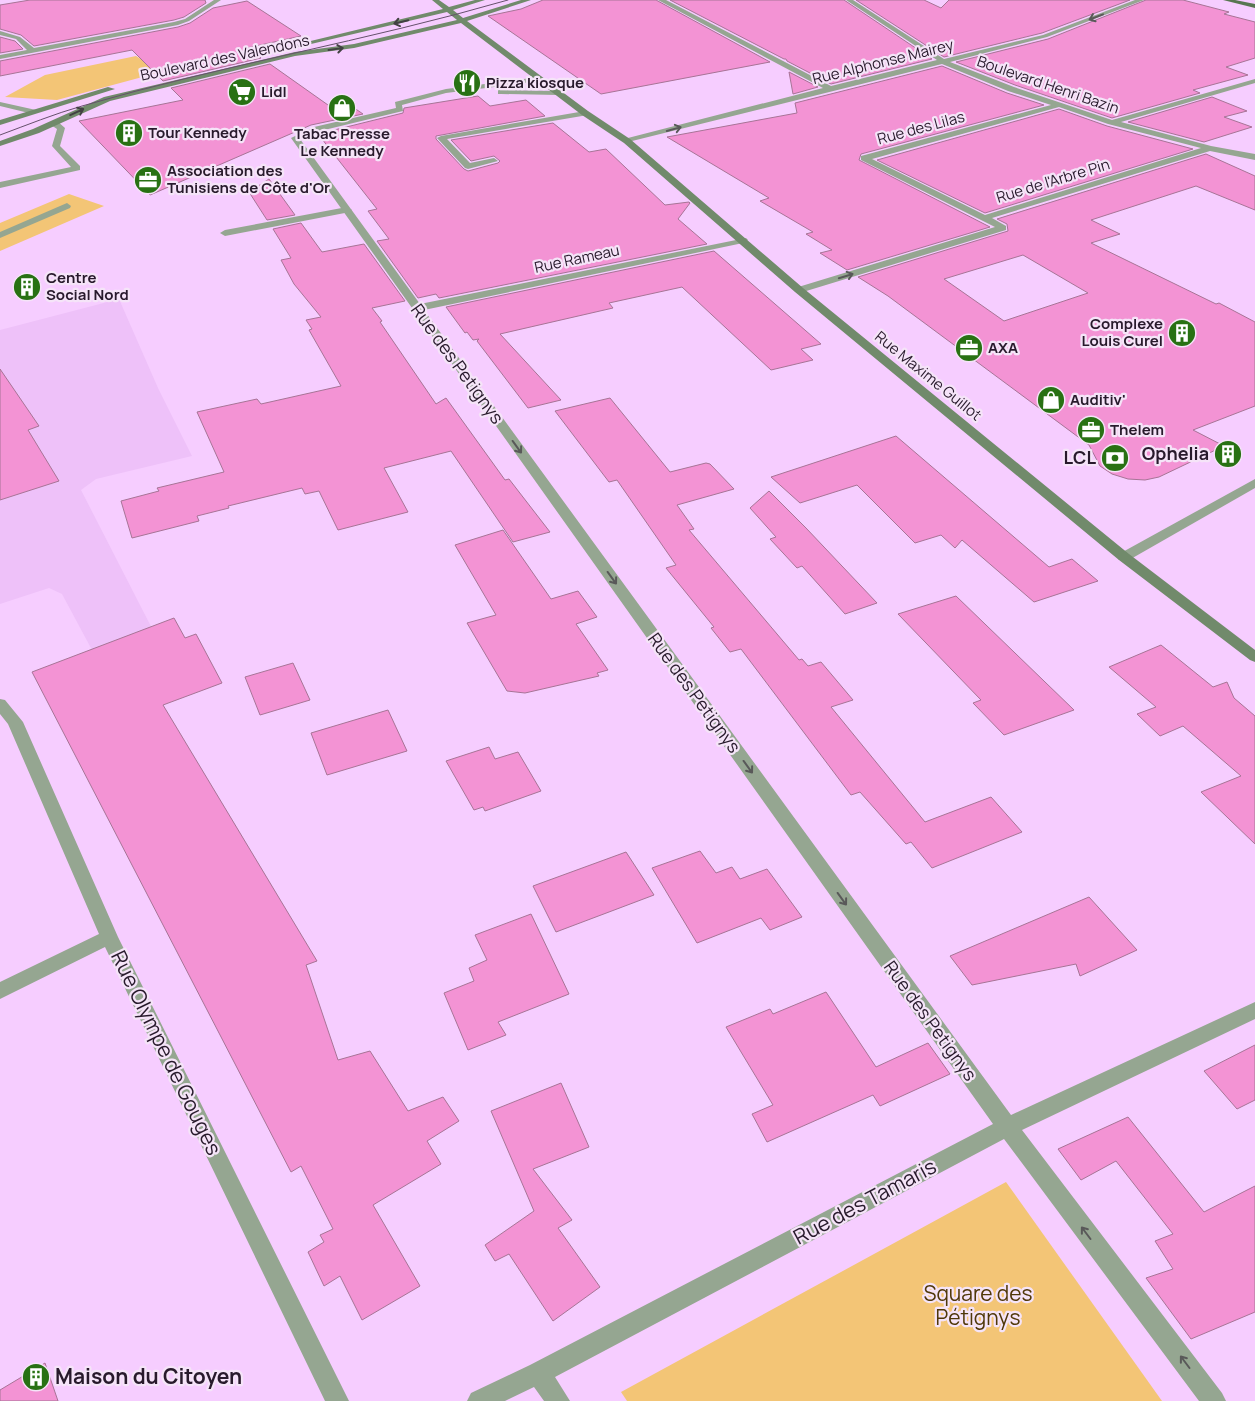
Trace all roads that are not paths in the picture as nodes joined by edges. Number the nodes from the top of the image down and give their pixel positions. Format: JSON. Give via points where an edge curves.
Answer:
{"nodes":[{"id":1,"x":218,"y":0,"type":"edge"},
{"id":2,"x":435,"y":0,"type":"edge"},
{"id":3,"x":482,"y":0,"type":"edge"},
{"id":4,"x":528,"y":0,"type":"edge"},
{"id":5,"x":661,"y":0,"type":"edge"},
{"id":6,"x":849,"y":0,"type":"edge"},
{"id":7,"x":1141,"y":0,"type":"edge"},
{"id":8,"x":1226,"y":0,"type":"edge"},
{"id":9,"x":1255,"y":6,"type":"edge"},
{"id":10,"x":448,"y":10,"type":"junction"},
{"id":11,"x":463,"y":21,"type":"junction"},
{"id":12,"x":0,"y":33,"type":"edge"},
{"id":13,"x":33,"y":51,"type":"junction"},
{"id":14,"x":0,"y":57,"type":"edge"},
{"id":15,"x":247,"y":57,"type":"dead end"},
{"id":16,"x":944,"y":62,"type":"junction"},
{"id":17,"x":540,"y":79,"type":"junction"},
{"id":18,"x":1255,"y":81,"type":"edge"},
{"id":19,"x":118,"y":87,"type":"dead end"},
{"id":20,"x":478,"y":87,"type":"junction"},
{"id":21,"x":830,"y":88,"type":"junction"},
{"id":22,"x":558,"y":93,"type":"junction"},
{"id":23,"x":0,"y":104,"type":"edge"},
{"id":24,"x":1058,"y":105,"type":"junction"},
{"id":25,"x":33,"y":112,"type":"junction"},
{"id":26,"x":585,"y":114,"type":"junction"},
{"id":27,"x":1111,"y":122,"type":"junction"},
{"id":28,"x":0,"y":123,"type":"edge"},
{"id":29,"x":54,"y":123,"type":"junction"},
{"id":30,"x":627,"y":141,"type":"junction"},
{"id":31,"x":0,"y":144,"type":"edge"},
{"id":32,"x":1210,"y":148,"type":"junction"},
{"id":33,"x":1255,"y":157,"type":"edge"},
{"id":34,"x":494,"y":161,"type":"dead end"},
{"id":35,"x":0,"y":185,"type":"edge"},
{"id":36,"x":67,"y":206,"type":"dead end"},
{"id":37,"x":347,"y":210,"type":"junction"},
{"id":38,"x":984,"y":218,"type":"junction"},
{"id":39,"x":225,"y":233,"type":"dead end"},
{"id":40,"x":0,"y":235,"type":"edge"},
{"id":41,"x":743,"y":240,"type":"junction"},
{"id":42,"x":799,"y":290,"type":"junction"},
{"id":43,"x":417,"y":308,"type":"junction"},
{"id":44,"x":1255,"y":483,"type":"edge"},
{"id":45,"x":1124,"y":557,"type":"junction"},
{"id":46,"x":1255,"y":657,"type":"edge"},
{"id":47,"x":0,"y":704,"type":"edge"},
{"id":48,"x":109,"y":937,"type":"junction"},
{"id":49,"x":0,"y":991,"type":"edge"},
{"id":50,"x":1255,"y":1010,"type":"edge"},
{"id":51,"x":1007,"y":1127,"type":"junction"},
{"id":52,"x":538,"y":1373,"type":"junction"},
{"id":53,"x":337,"y":1401,"type":"edge"},
{"id":54,"x":479,"y":1401,"type":"edge"},
{"id":55,"x":558,"y":1401,"type":"edge"},
{"id":56,"x":1214,"y":1401,"type":"edge"}],
"edges":[{"from":1,"to":13,"type":"street","via":[[176,24]]},
{"from":2,"to":10,"type":"street","name":"Rue Maxime Guillot"},
{"from":3,"to":10,"type":"street","name":"Boulevard des Valendons"},
{"from":4,"to":11,"type":"street","name":"Boulevard des Valendons"},
{"from":5,"to":21,"type":"street"},
{"from":6,"to":16,"type":"street","name":"Boulevard Henri Bazin"},
{"from":7,"to":16,"type":"street","name":"Rue Alphonse Mairey","one_way":true,"via":[[1045,36]]},
{"from":8,"to":9,"type":"main road"},
{"from":10,"to":11,"type":"street","name":"Rue Maxime Guillot"},
{"from":10,"to":15,"type":"street","name":"Boulevard des Valendons","one_way":true},
{"from":11,"to":17,"type":"street","name":"Rue Maxime Guillot"},
{"from":29,"to":11,"type":"street","name":"Boulevard des Valendons","one_way":true,"via":[[107,99],[145,89],[295,54],[354,46]]},
{"from":12,"to":13,"type":"street","via":[[18,38]]},
{"from":13,"to":14,"type":"street"},
{"from":16,"to":21,"type":"street","name":"Rue Alphonse Mairey"},
{"from":16,"to":24,"type":"street","name":"Boulevard Henri Bazin"},
{"from":17,"to":20,"type":"street","name":"Rue des Petignys"},
{"from":17,"to":22,"type":"street","name":"Rue Maxime Guillot"},
{"from":18,"to":27,"type":"street"},
{"from":19,"to":25,"type":"street","name":"Boulevard des Valendons"},
{"from":20,"to":22,"type":"street","name":"Rue des Petignys","via":[[496,92]]},
{"from":20,"to":37,"type":"street","name":"Rue des Petignys","via":[[446,91],[398,104],[400,109],[317,129],[295,138]]},
{"from":30,"to":21,"type":"street","name":"Rue Alphonse Mairey","one_way":true},
{"from":22,"to":26,"type":"street","name":"Rue Maxime Guillot"},
{"from":23,"to":25,"type":"street"},
{"from":24,"to":27,"type":"street","name":"Boulevard Henri Bazin"},
{"from":24,"to":38,"type":"street","name":"Rue des Lilas","via":[[864,158]]},
{"from":25,"to":28,"type":"street","name":"Boulevard des Valendons"},
{"from":26,"to":30,"type":"street","name":"Rue Maxime Guillot"},
{"from":26,"to":34,"type":"street","via":[[441,138],[468,166]]},
{"from":27,"to":32,"type":"street","name":"Boulevard Henri Bazin"},
{"from":29,"to":31,"type":"street","name":"Boulevard des Valendons"},
{"from":29,"to":35,"type":"street","via":[[60,128],[56,146],[77,168]]},
{"from":30,"to":41,"type":"street","name":"Rue Maxime Guillot"},
{"from":32,"to":33,"type":"street","name":"Boulevard Henri Bazin"},
{"from":32,"to":38,"type":"street","name":"Rue de l'Arbre Pin"},
{"from":36,"to":40,"type":"street"},
{"from":37,"to":39,"type":"street"},
{"from":37,"to":43,"type":"street","name":"Rue des Petignys"},
{"from":42,"to":38,"type":"street","name":"Rue de l'Arbre Pin","one_way":true,"via":[[1003,228]]},
{"from":41,"to":42,"type":"street","name":"Rue Maxime Guillot"},
{"from":41,"to":43,"type":"street","name":"Rue Rameau"},
{"from":42,"to":45,"type":"street","name":"Rue Maxime Guillot"},
{"from":43,"to":51,"type":"street","name":"Rue des Petignys","one_way":true},
{"from":44,"to":45,"type":"street"},
{"from":45,"to":46,"type":"street","name":"Rue Maxime Guillot"},
{"from":47,"to":48,"type":"street","name":"Rue Olympe de Gouges","via":[[15,722]]},
{"from":48,"to":49,"type":"street"},
{"from":48,"to":53,"type":"street","name":"Rue Olympe de Gouges"},
{"from":50,"to":51,"type":"street","name":"Rue des Tamaris"},
{"from":51,"to":52,"type":"street","name":"Rue des Tamaris"},
{"from":56,"to":51,"type":"street","name":"Rue des Petignys","one_way":true},
{"from":52,"to":54,"type":"street","name":"Rue des Tamaris"},
{"from":52,"to":55,"type":"street"}]}
